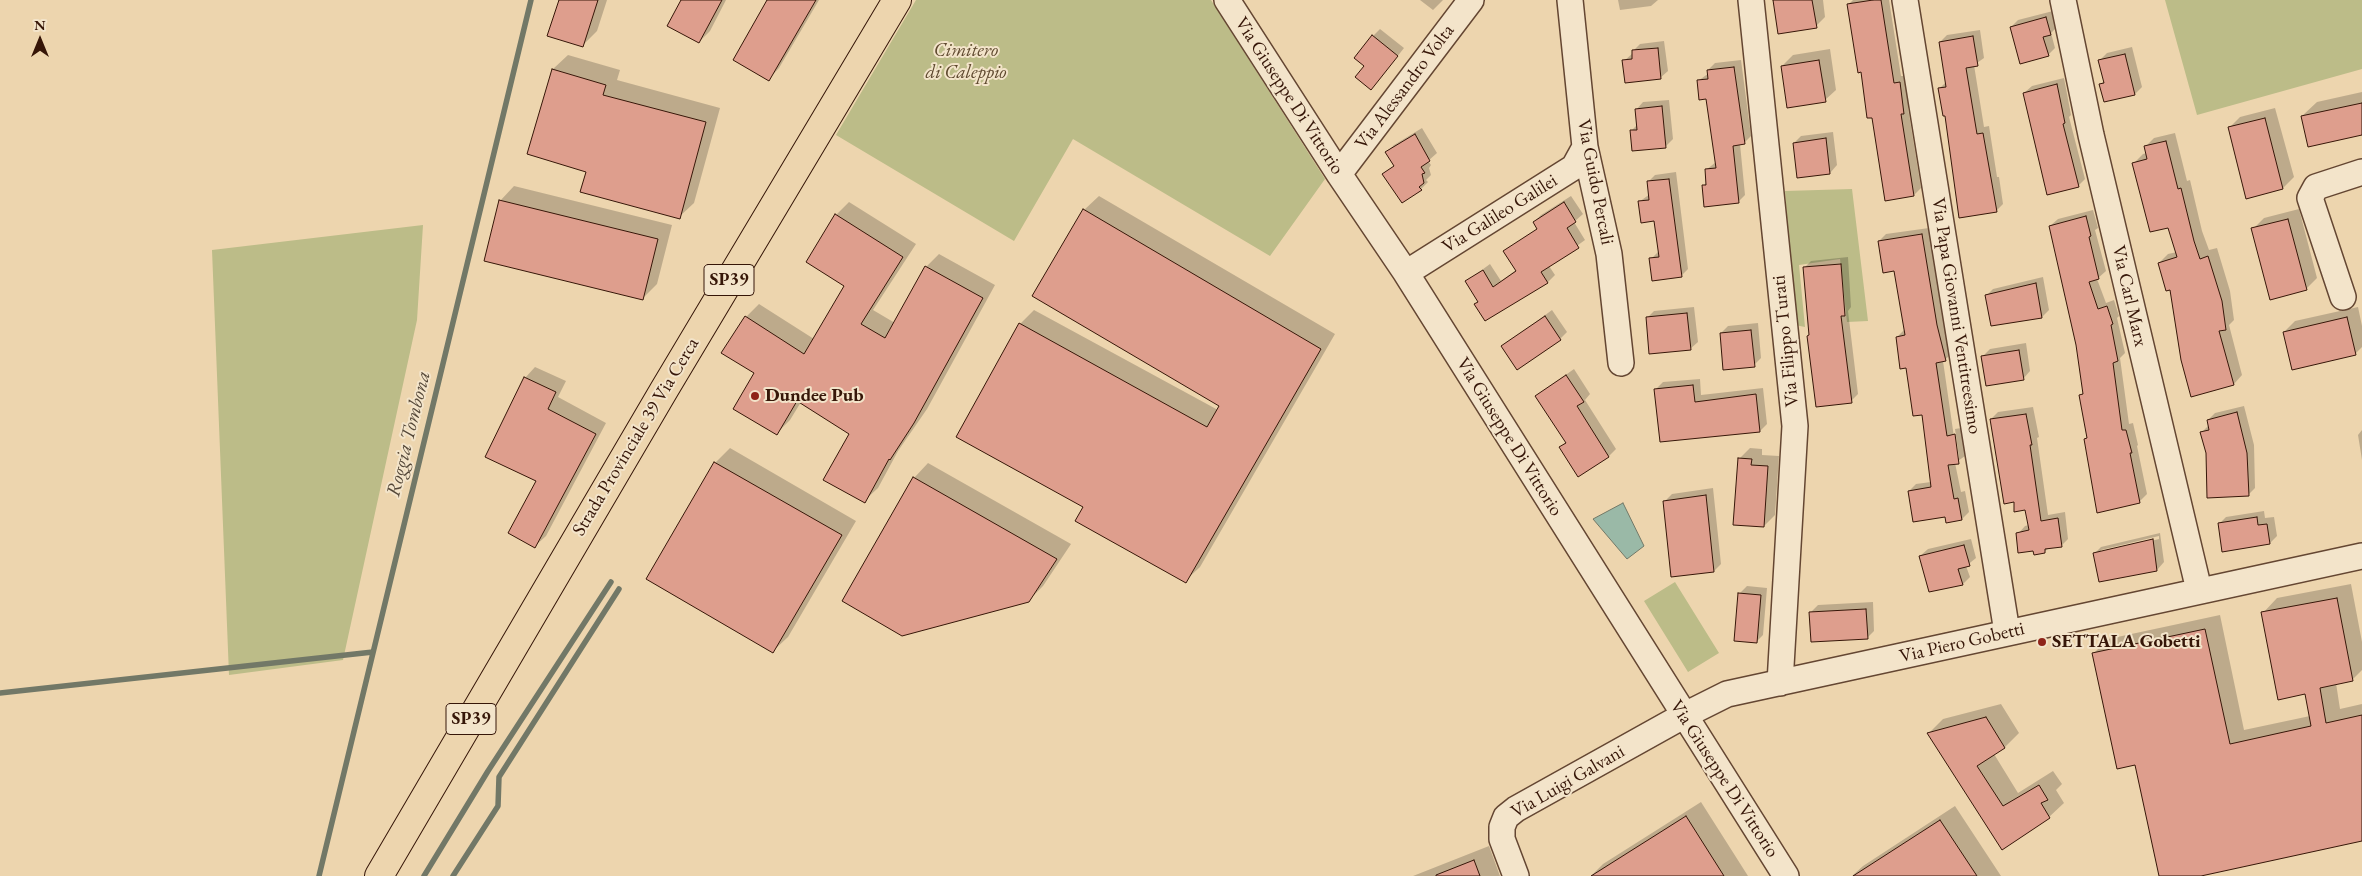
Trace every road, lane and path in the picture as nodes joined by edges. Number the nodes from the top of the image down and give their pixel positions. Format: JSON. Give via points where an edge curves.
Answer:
{"nodes":[{"id":1,"x":897,"y":0,"type":"edge"},
{"id":2,"x":1227,"y":0,"type":"edge"},
{"id":3,"x":1471,"y":0,"type":"edge"},
{"id":4,"x":1570,"y":0,"type":"edge"},
{"id":5,"x":1751,"y":0,"type":"edge"},
{"id":6,"x":1905,"y":0,"type":"edge"},
{"id":7,"x":2063,"y":0,"type":"edge"},
{"id":8,"x":1585,"y":147,"type":"junction"},
{"id":9,"x":2362,"y":172,"type":"edge"},
{"id":10,"x":1339,"y":174,"type":"junction"},
{"id":11,"x":1406,"y":273,"type":"junction"},
{"id":12,"x":2343,"y":297,"type":"dead end"},
{"id":13,"x":1620,"y":363,"type":"dead end"},
{"id":14,"x":2362,"y":556,"type":"edge"},
{"id":15,"x":2199,"y":590,"type":"junction"},
{"id":16,"x":2007,"y":632,"type":"junction"},
{"id":17,"x":1780,"y":683,"type":"junction"},
{"id":18,"x":1683,"y":716,"type":"junction"},
{"id":19,"x":379,"y":876,"type":"edge"},
{"id":20,"x":1516,"y":876,"type":"edge"},
{"id":21,"x":1786,"y":876,"type":"edge"}],
"edges":[{"from":1,"to":19,"type":"main road","name":"Strada Provinciale 39 Via Cerca","number":"SP39","via":[[668,382]]},
{"from":2,"to":10,"type":"street","name":"Via Giuseppe Di Vittorio"},
{"from":3,"to":10,"type":"street","name":"Via Alessandro Volta"},
{"from":4,"to":8,"type":"street","name":"Via Guido Percali"},
{"from":5,"to":17,"type":"street","name":"Via Filippo Turati","via":[[1795,426]]},
{"from":6,"to":16,"type":"street","name":"Via Papa Giovanni Ventitreesimo"},
{"from":7,"to":15,"type":"street","name":"Via Carl Marx","via":[[2091,136]]},
{"from":8,"to":11,"type":"street","name":"Via Galileo Galilei","via":[[1574,167]]},
{"from":8,"to":13,"type":"street","name":"Via Guido Percali","via":[[1609,254]]},
{"from":9,"to":12,"type":"street","via":[[2316,188],[2310,198]]},
{"from":10,"to":11,"type":"street","name":"Via Giuseppe Di Vittorio"},
{"from":11,"to":18,"type":"street","name":"Via Giuseppe Di Vittorio"},
{"from":14,"to":15,"type":"street","name":"Via Piero Gobetti"},
{"from":15,"to":16,"type":"street","name":"Via Piero Gobetti"},
{"from":16,"to":17,"type":"street","name":"Via Piero Gobetti"},
{"from":17,"to":18,"type":"street","name":"Via Piero Gobetti","via":[[1728,694]]},
{"from":18,"to":20,"type":"street","name":"Via Luigi Galvani","via":[[1506,817],[1502,839]]},
{"from":18,"to":21,"type":"street","name":"Via Giuseppe Di Vittorio"}]}
